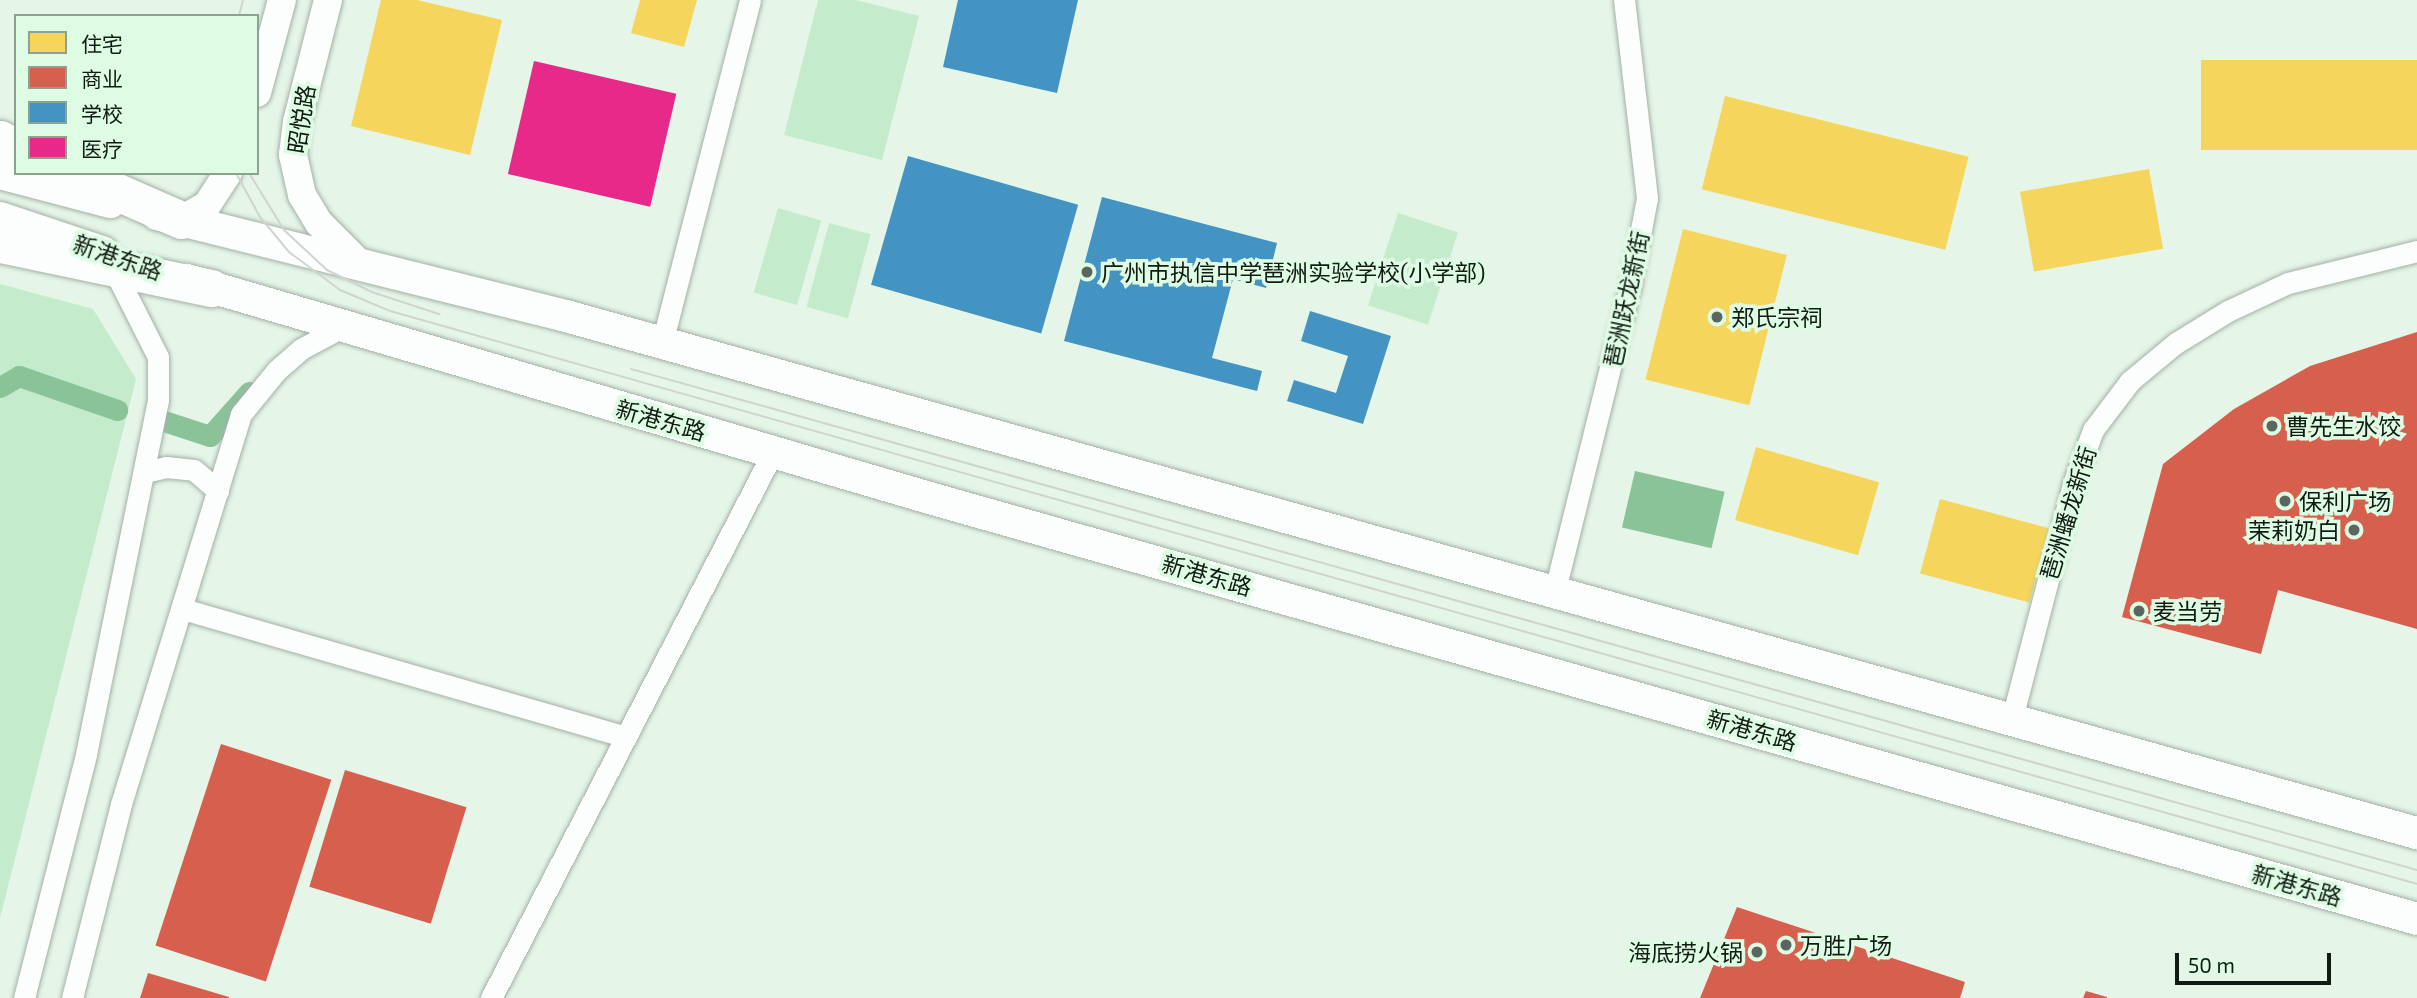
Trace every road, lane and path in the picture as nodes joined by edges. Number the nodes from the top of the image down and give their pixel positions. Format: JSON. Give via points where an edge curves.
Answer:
{"nodes":[{"id":1,"x":282,"y":0,"type":"edge"},
{"id":2,"x":328,"y":0,"type":"edge"},
{"id":3,"x":750,"y":0,"type":"edge"},
{"id":4,"x":1624,"y":0,"type":"edge"},
{"id":5,"x":259,"y":86,"type":"edge"},
{"id":6,"x":0,"y":173,"type":"edge"},
{"id":7,"x":79,"y":175,"type":"edge"},
{"id":8,"x":227,"y":175,"type":"edge"},
{"id":9,"x":0,"y":218,"type":"edge"},
{"id":10,"x":181,"y":219,"type":"junction"},
{"id":11,"x":0,"y":244,"type":"edge"},
{"id":12,"x":2417,"y":251,"type":"edge"},
{"id":13,"x":0,"y":255,"type":"edge"},
{"id":14,"x":356,"y":260,"type":"junction"},
{"id":15,"x":112,"y":265,"type":"junction"},
{"id":16,"x":211,"y":288,"type":"joint"},
{"id":17,"x":340,"y":328,"type":"junction"},
{"id":18,"x":662,"y":343,"type":"junction"},
{"id":19,"x":772,"y":452,"type":"junction"},
{"id":20,"x":145,"y":472,"type":"junction"},
{"id":21,"x":218,"y":491,"type":"junction"},
{"id":22,"x":1554,"y":594,"type":"junction"},
{"id":23,"x":183,"y":609,"type":"junction"},
{"id":24,"x":2011,"y":722,"type":"junction"},
{"id":25,"x":626,"y":737,"type":"junction"},
{"id":26,"x":2417,"y":833,"type":"edge"},
{"id":27,"x":2417,"y":919,"type":"edge"},
{"id":28,"x":24,"y":998,"type":"edge"},
{"id":29,"x":72,"y":998,"type":"edge"},
{"id":30,"x":491,"y":998,"type":"edge"}],
"edges":[{"from":1,"to":5,"type":"main road","name":"昭悦路"},
{"from":2,"to":14,"type":"main road","name":"昭悦路","via":[[293,155],[302,195],[318,223]]},
{"from":3,"to":18,"type":"street"},
{"from":4,"to":22,"type":"street","name":"琶洲跃龙新街","via":[[1647,198],[1630,288]]},
{"from":6,"to":10,"type":"main road"},
{"from":7,"to":10,"type":"highway"},
{"from":8,"to":10,"type":"main road","via":[[206,205]]},
{"from":9,"to":15,"type":"main road","name":"新港东路"},
{"from":10,"to":14,"type":"main road"},
{"from":11,"to":15,"type":"highway"},
{"from":12,"to":24,"type":"street","name":"琶洲蟠龙新街","via":[[2288,283],[2175,343],[2130,381],[2093,430],[2073,484]]},
{"from":13,"to":15,"type":"highway"},
{"from":14,"to":18,"type":"main road"},
{"from":15,"to":16,"type":"highway"},
{"from":15,"to":20,"type":"street","via":[[158,357],[158,400]]},
{"from":16,"to":17,"type":"main road","name":"新港东路"},
{"from":17,"to":19,"type":"main road","name":"新港东路"},
{"from":17,"to":21,"type":"street","via":[[301,349],[253,394],[241,414]]},
{"from":18,"to":22,"type":"main road"},
{"from":19,"to":25,"type":"street"},
{"from":19,"to":27,"type":"main road","name":"新港东路"},
{"from":20,"to":21,"type":"street","via":[[166,467],[194,470]]},
{"from":20,"to":28,"type":"street","via":[[86,754]]},
{"from":21,"to":23,"type":"street"},
{"from":22,"to":24,"type":"main road"},
{"from":23,"to":25,"type":"street"},
{"from":23,"to":29,"type":"street","via":[[121,804]]},
{"from":24,"to":26,"type":"main road"},
{"from":25,"to":30,"type":"street"}]}
